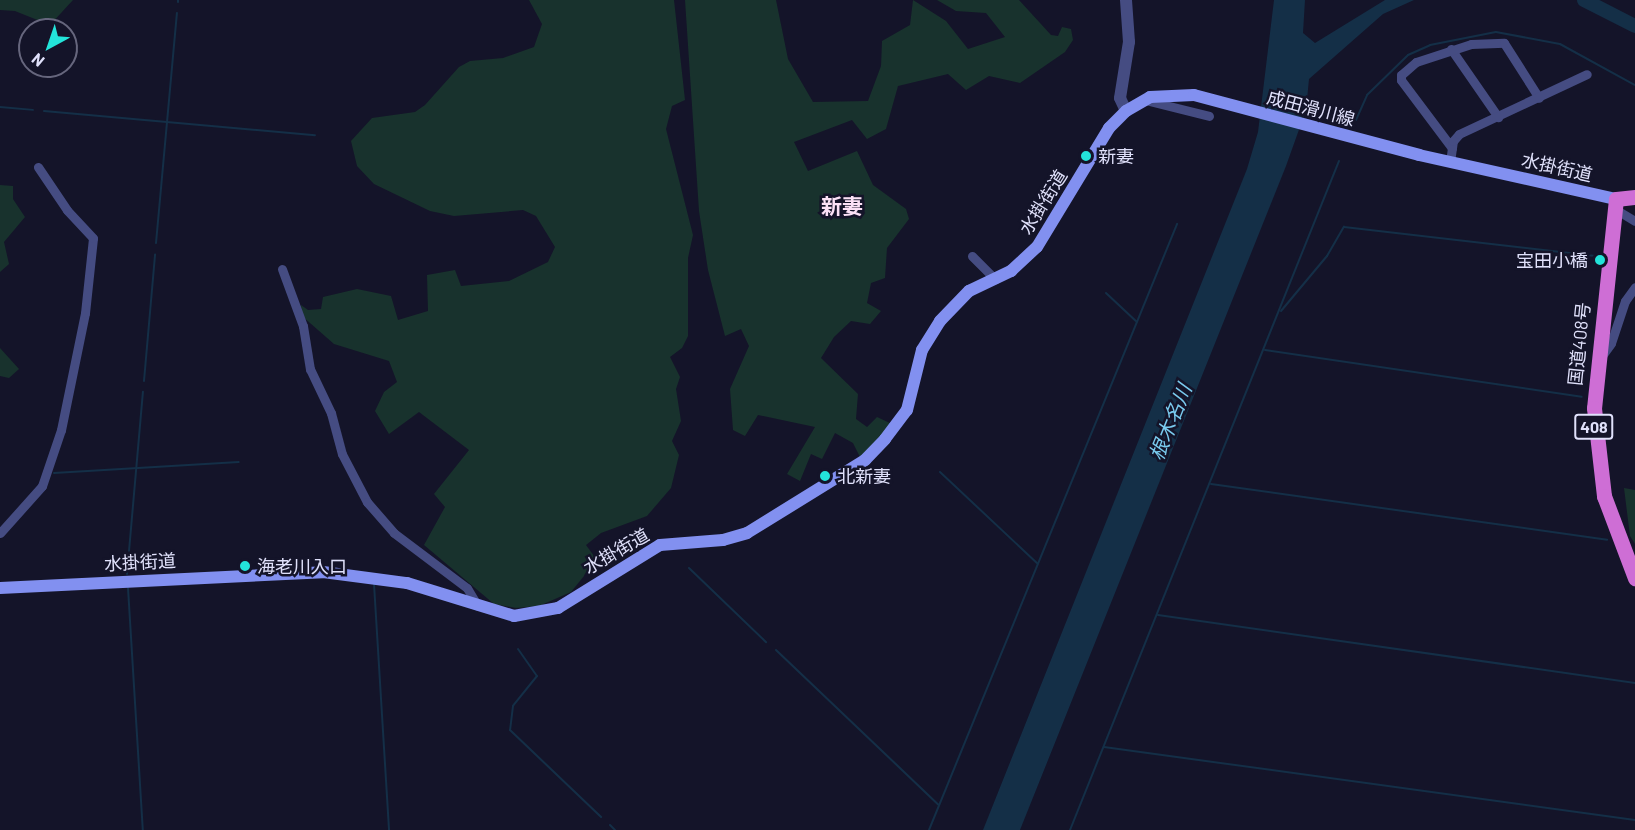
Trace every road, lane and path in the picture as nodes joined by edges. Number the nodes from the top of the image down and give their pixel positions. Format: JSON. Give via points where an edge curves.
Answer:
{"nodes":[{"id":1,"x":1126,"y":0,"type":"edge"},
{"id":2,"x":1451,"y":50,"type":"junction"},
{"id":3,"x":1587,"y":74,"type":"dead end"},
{"id":4,"x":1194,"y":95,"type":"joint"},
{"id":5,"x":1539,"y":98,"type":"junction"},
{"id":6,"x":1144,"y":99,"type":"junction"},
{"id":7,"x":1126,"y":111,"type":"junction"},
{"id":8,"x":1209,"y":116,"type":"dead end"},
{"id":9,"x":1498,"y":117,"type":"junction"},
{"id":10,"x":1452,"y":148,"type":"junction"},
{"id":11,"x":1419,"y":155,"type":"joint"},
{"id":12,"x":1450,"y":162,"type":"junction"},
{"id":13,"x":38,"y":166,"type":"dead end"},
{"id":14,"x":1635,"y":197,"type":"edge"},
{"id":15,"x":1615,"y":204,"type":"junction"},
{"id":16,"x":1635,"y":221,"type":"edge"},
{"id":17,"x":972,"y":256,"type":"dead end"},
{"id":18,"x":282,"y":269,"type":"dead end"},
{"id":19,"x":995,"y":279,"type":"junction"},
{"id":20,"x":1635,"y":287,"type":"edge"},
{"id":21,"x":1596,"y":364,"type":"junction"},
{"id":22,"x":0,"y":533,"type":"edge"},
{"id":23,"x":1635,"y":578,"type":"edge"},
{"id":24,"x":0,"y":588,"type":"edge"},
{"id":25,"x":478,"y":606,"type":"junction"}],
"edges":[{"from":1,"to":7,"type":"street","via":[[1129,42],[1120,98]]},
{"from":2,"to":5,"type":"street","via":[[1487,41],[1504,42]]},
{"from":2,"to":9,"type":"street"},
{"from":2,"to":10,"type":"street","via":[[1416,62],[1400,77]]},
{"from":3,"to":5,"type":"street"},
{"from":4,"to":6,"type":"main road","name":"水掛街道"},
{"from":4,"to":11,"type":"main road","name":"成田滑川線"},
{"from":5,"to":9,"type":"street"},
{"from":6,"to":7,"type":"main road","name":"水掛街道"},
{"from":6,"to":8,"type":"street"},
{"from":7,"to":19,"type":"main road","name":"水掛街道","via":[[1109,128],[1036,247]]},
{"from":9,"to":10,"type":"street","via":[[1459,134]]},
{"from":10,"to":12,"type":"street"},
{"from":11,"to":12,"type":"main road","name":"水掛街道"},
{"from":12,"to":15,"type":"main road","name":"水掛街道"},
{"from":13,"to":22,"type":"street","via":[[67,210],[93,238],[86,313],[61,430],[42,486]]},
{"from":14,"to":15,"type":"highway"},
{"from":15,"to":16,"type":"street"},
{"from":15,"to":21,"type":"highway","name":"国道408号","number":"408"},
{"from":17,"to":19,"type":"street"},
{"from":18,"to":25,"type":"street","via":[[303,326],[310,369],[331,413],[342,454],[367,502],[394,533],[467,588]]},
{"from":19,"to":25,"type":"main road","name":"水掛街道","via":[[969,291],[940,321],[922,350],[907,410],[885,439],[865,460],[775,517],[734,537],[672,542],[652,549],[546,613],[514,616]]},
{"from":20,"to":21,"type":"street","via":[[1625,301],[1611,344]]},
{"from":21,"to":23,"type":"highway","name":"国道408号","number":"408","via":[[1594,429],[1601,477],[1611,521]]},
{"from":24,"to":25,"type":"main road","name":"水掛街道","via":[[323,572],[407,583]]}]}
